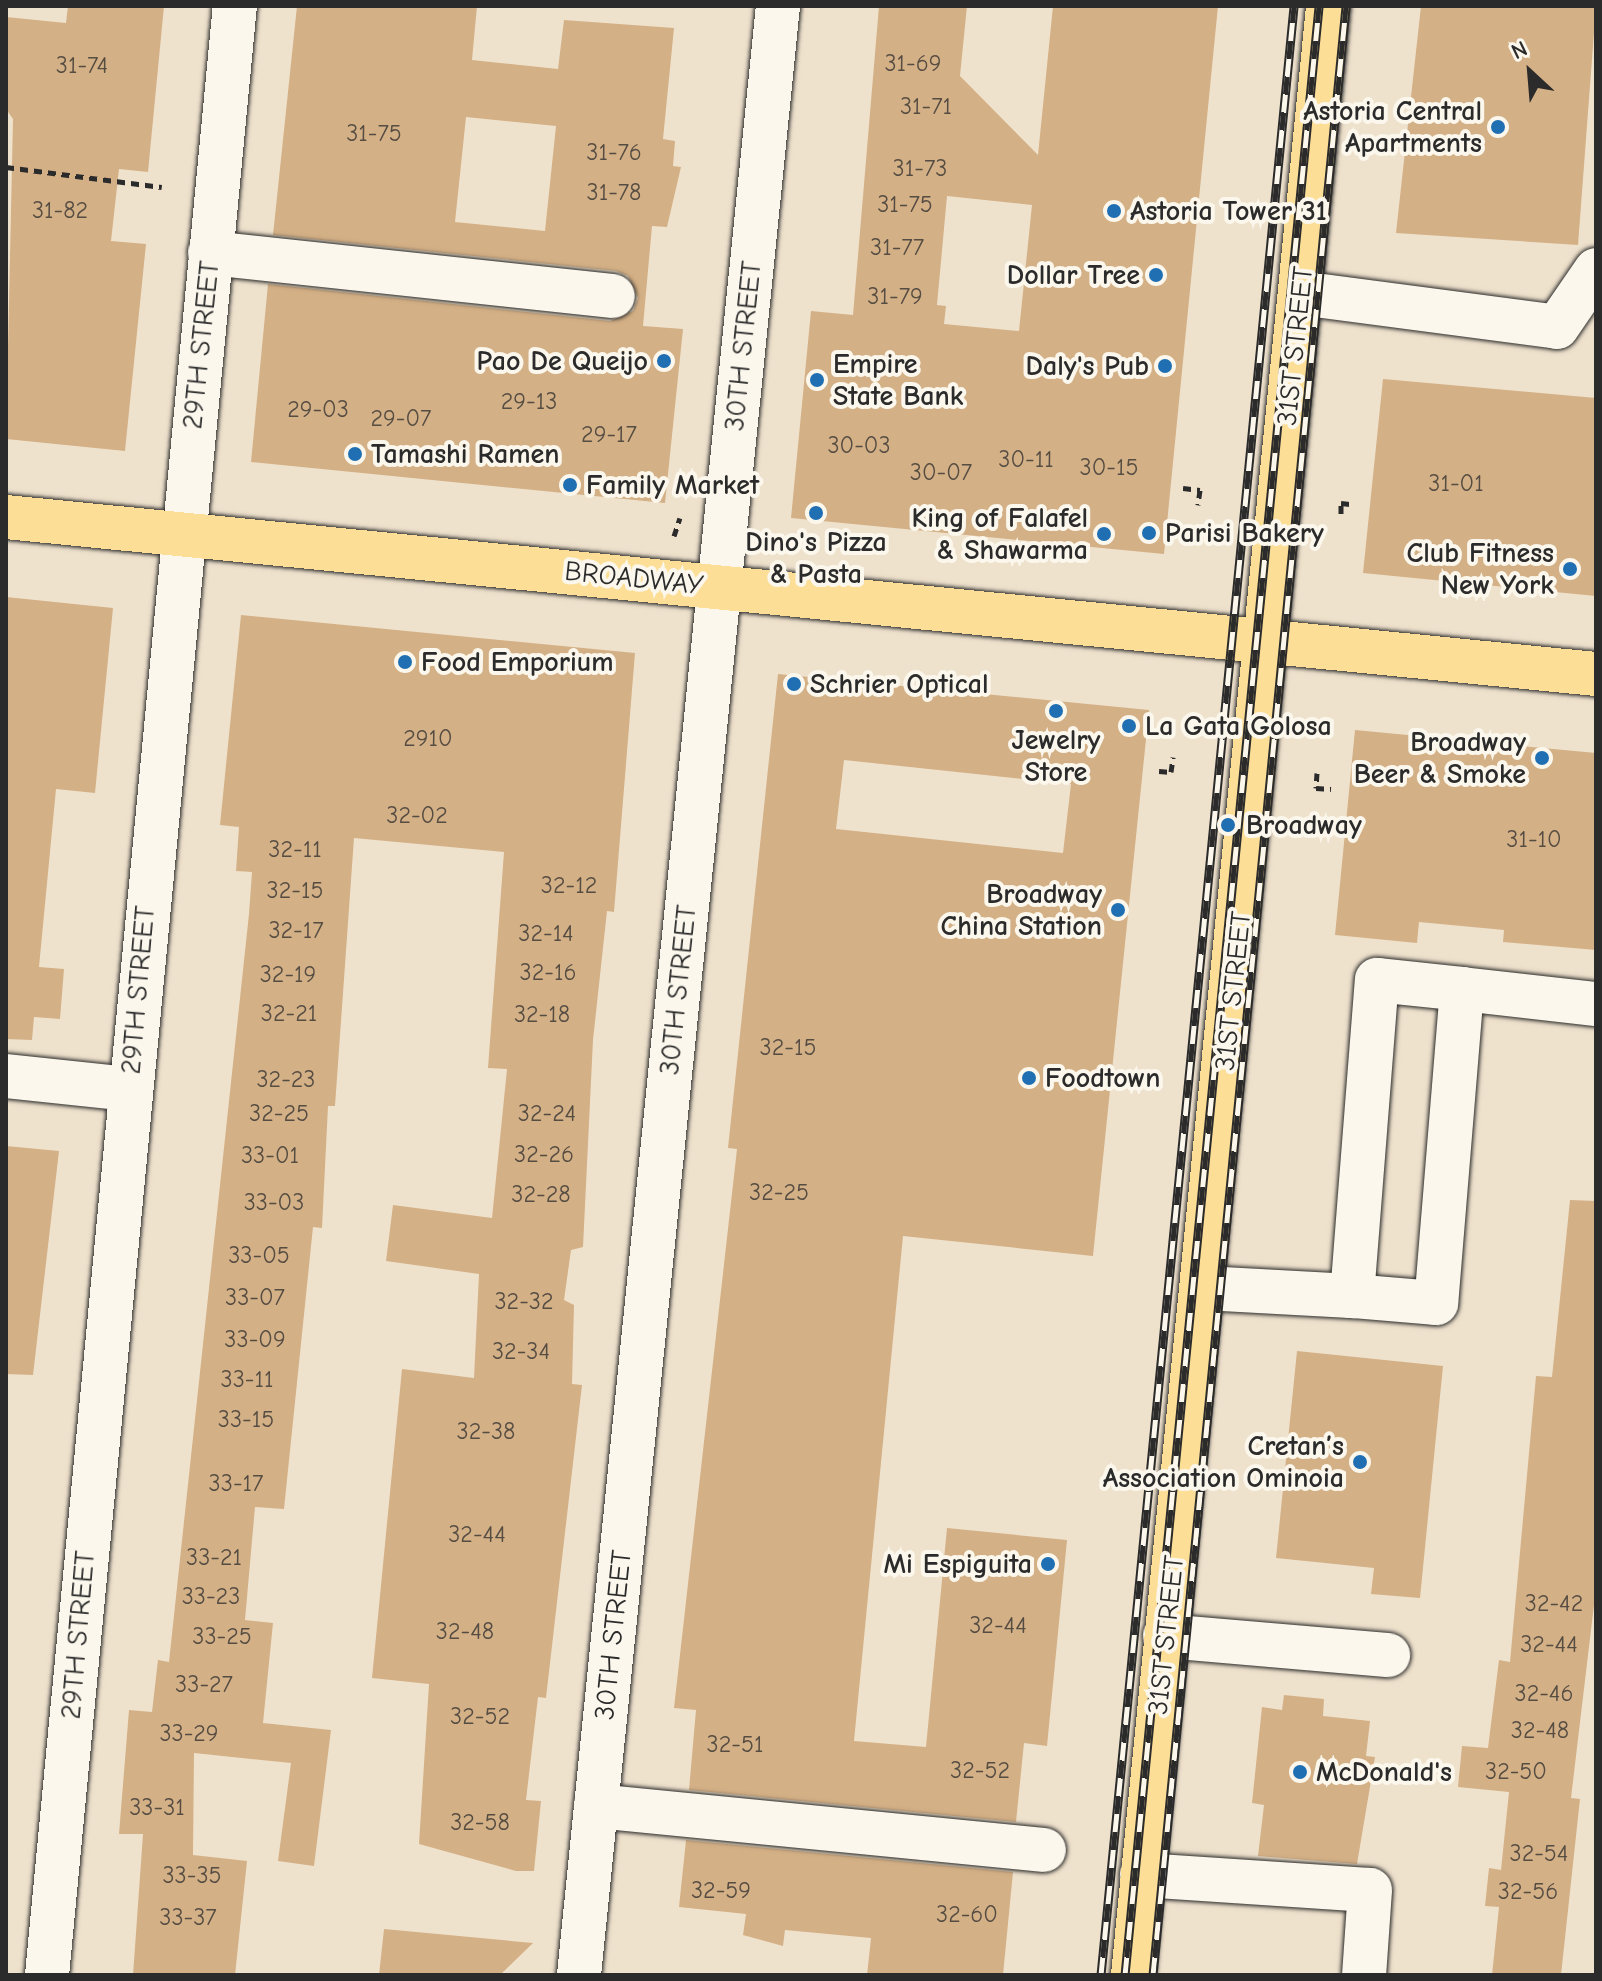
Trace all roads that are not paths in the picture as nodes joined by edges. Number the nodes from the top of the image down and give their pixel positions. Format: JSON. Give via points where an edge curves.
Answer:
{"nodes":[{"id":1,"x":235,"y":6,"type":"edge"},
{"id":2,"x":778,"y":6,"type":"edge"},
{"id":3,"x":1328,"y":6,"type":"edge"},
{"id":4,"x":210,"y":253,"type":"junction"},
{"id":5,"x":1596,"y":270,"type":"edge"},
{"id":6,"x":1300,"y":293,"type":"junction"},
{"id":7,"x":613,"y":296,"type":"dead end"},
{"id":8,"x":6,"y":517,"type":"edge"},
{"id":9,"x":182,"y":534,"type":"junction"},
{"id":10,"x":719,"y":587,"type":"junction"},
{"id":11,"x":1266,"y":642,"type":"junction"},
{"id":12,"x":1596,"y":674,"type":"edge"},
{"id":13,"x":1462,"y":989,"type":"junction"},
{"id":14,"x":1596,"y":1004,"type":"edge"},
{"id":15,"x":6,"y":1076,"type":"edge"},
{"id":16,"x":129,"y":1089,"type":"junction"},
{"id":17,"x":1203,"y":1288,"type":"junction"},
{"id":18,"x":1352,"y":1296,"type":"junction"},
{"id":19,"x":1165,"y":1636,"type":"junction"},
{"id":20,"x":1388,"y":1655,"type":"dead end"},
{"id":21,"x":596,"y":1806,"type":"junction"},
{"id":22,"x":1044,"y":1850,"type":"dead end"},
{"id":23,"x":1142,"y":1875,"type":"junction"},
{"id":24,"x":47,"y":1975,"type":"edge"},
{"id":25,"x":579,"y":1975,"type":"edge"},
{"id":26,"x":1133,"y":1975,"type":"edge"},
{"id":27,"x":1364,"y":1975,"type":"edge"}],
"edges":[{"from":1,"to":4,"type":"street","name":"29TH STREET"},
{"from":2,"to":10,"type":"street","name":"30TH STREET"},
{"from":3,"to":6,"type":"main road","name":"31ST STREET"},
{"from":4,"to":7,"type":"street"},
{"from":4,"to":9,"type":"street","name":"29TH STREET"},
{"from":5,"to":6,"type":"street","via":[[1557,327]]},
{"from":6,"to":11,"type":"main road","name":"31ST STREET"},
{"from":8,"to":9,"type":"main road","name":"BROADWAY"},
{"from":9,"to":10,"type":"main road","name":"BROADWAY"},
{"from":9,"to":16,"type":"street","name":"29TH STREET"},
{"from":10,"to":11,"type":"main road","name":"BROADWAY"},
{"from":10,"to":21,"type":"street","name":"30TH STREET"},
{"from":11,"to":12,"type":"main road","name":"BROADWAY"},
{"from":11,"to":17,"type":"main road","name":"31ST STREET"},
{"from":13,"to":14,"type":"street"},
{"from":13,"to":18,"type":"street","via":[[1436,1303]]},
{"from":13,"to":18,"type":"street","via":[[1377,980]]},
{"from":15,"to":16,"type":"street"},
{"from":16,"to":24,"type":"street","name":"29TH STREET"},
{"from":17,"to":18,"type":"street"},
{"from":17,"to":19,"type":"main road","name":"31ST STREET"},
{"from":19,"to":20,"type":"street"},
{"from":19,"to":23,"type":"main road","name":"31ST STREET"},
{"from":21,"to":22,"type":"street"},
{"from":21,"to":25,"type":"street","name":"30TH STREET"},
{"from":23,"to":26,"type":"main road","name":"31ST STREET"},
{"from":23,"to":27,"type":"street","via":[[1370,1890]]}]}
